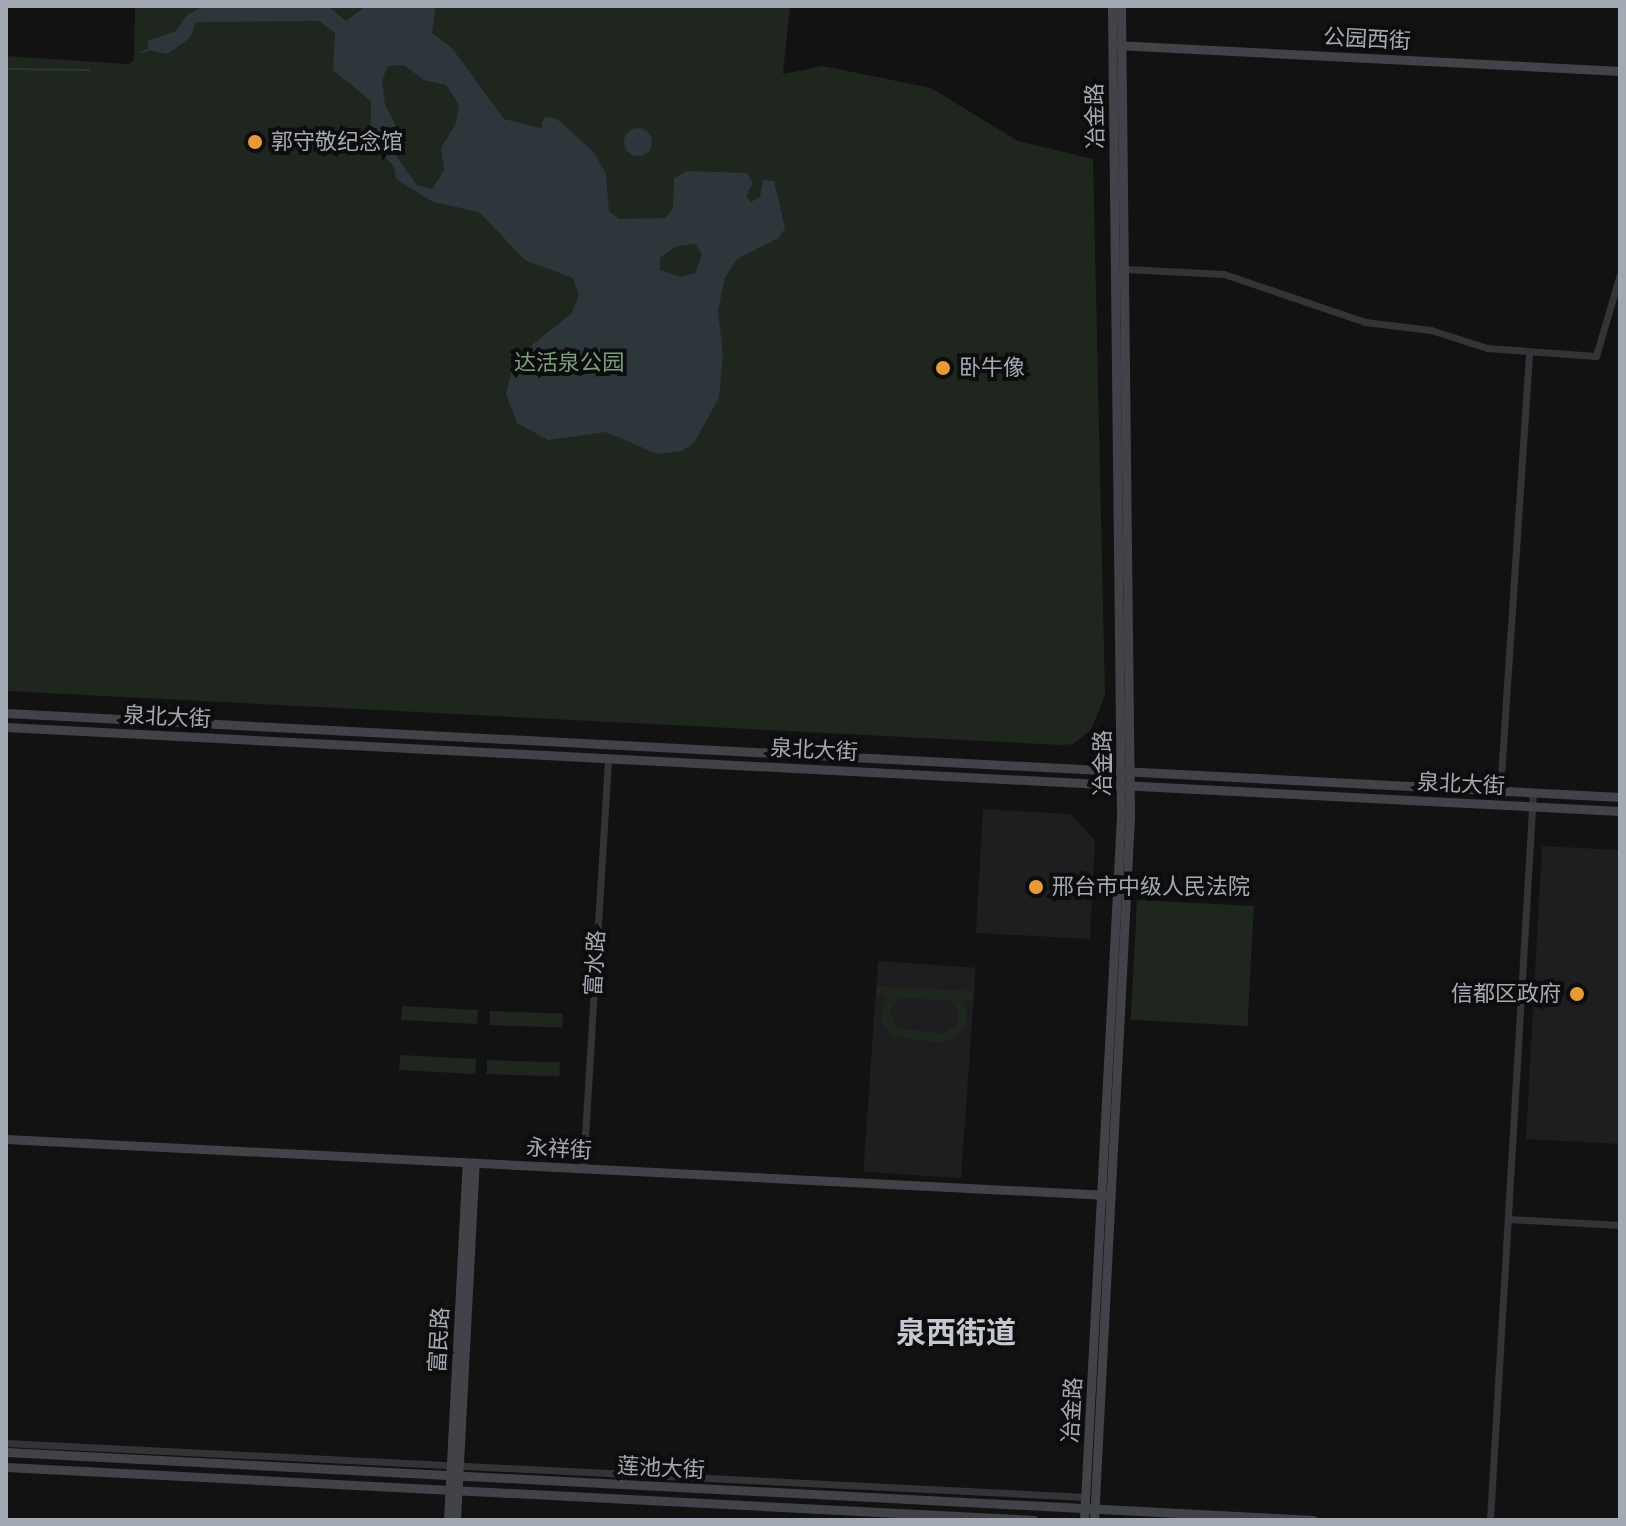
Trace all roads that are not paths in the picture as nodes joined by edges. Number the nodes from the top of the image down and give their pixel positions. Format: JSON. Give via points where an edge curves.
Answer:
{"nodes":[{"id":1,"x":1112,"y":6,"type":"edge"},
{"id":2,"x":1121,"y":6,"type":"edge"},
{"id":3,"x":1117,"y":45,"type":"junction"},
{"id":4,"x":1620,"y":71,"type":"edge"},
{"id":5,"x":1125,"y":269,"type":"junction"},
{"id":6,"x":1620,"y":274,"type":"edge"},
{"id":7,"x":1529,"y":352,"type":"junction"},
{"id":8,"x":6,"y":713,"type":"edge"},
{"id":9,"x":6,"y":727,"type":"edge"},
{"id":10,"x":608,"y":758,"type":"junction"},
{"id":11,"x":1125,"y":771,"type":"junction"},
{"id":12,"x":1125,"y":784,"type":"junction"},
{"id":13,"x":1500,"y":791,"type":"junction"},
{"id":14,"x":1533,"y":793,"type":"junction"},
{"id":15,"x":1620,"y":797,"type":"edge"},
{"id":16,"x":1533,"y":806,"type":"junction"},
{"id":17,"x":1620,"y":811,"type":"edge"},
{"id":18,"x":6,"y":1139,"type":"edge"},
{"id":19,"x":471,"y":1163,"type":"junction"},
{"id":20,"x":583,"y":1169,"type":"junction"},
{"id":21,"x":1106,"y":1195,"type":"junction"},
{"id":22,"x":1508,"y":1219,"type":"junction"},
{"id":23,"x":1620,"y":1225,"type":"edge"},
{"id":24,"x":6,"y":1443,"type":"edge"},
{"id":25,"x":6,"y":1452,"type":"edge"},
{"id":26,"x":6,"y":1467,"type":"edge"},
{"id":27,"x":455,"y":1471,"type":"junction"},
{"id":28,"x":454,"y":1490,"type":"junction"},
{"id":29,"x":1088,"y":1505,"type":"junction"},
{"id":30,"x":448,"y":1520,"type":"edge"},
{"id":31,"x":456,"y":1520,"type":"edge"},
{"id":32,"x":1034,"y":1520,"type":"edge"},
{"id":33,"x":1084,"y":1520,"type":"edge"},
{"id":34,"x":1094,"y":1520,"type":"edge"},
{"id":35,"x":1313,"y":1520,"type":"edge"},
{"id":36,"x":1490,"y":1520,"type":"edge"}],
"edges":[{"from":1,"to":3,"type":"main road","name":"冶金路"},
{"from":2,"to":3,"type":"main road","name":"冶金路"},
{"from":3,"to":4,"type":"main road","name":"公园西街"},
{"from":3,"to":5,"type":"main road","name":"冶金路"},
{"from":3,"to":11,"type":"main road","name":"冶金路"},
{"from":5,"to":7,"type":"street","via":[[1224,274],[1365,322]]},
{"from":5,"to":11,"type":"main road","name":"冶金路"},
{"from":6,"to":7,"type":"street","via":[[1596,356]]},
{"from":7,"to":13,"type":"street"},
{"from":8,"to":11,"type":"main road","name":"泉北大街"},
{"from":9,"to":10,"type":"main road","name":"泉北大街"},
{"from":10,"to":12,"type":"main road","name":"泉北大街"},
{"from":10,"to":20,"type":"street","name":"富水路"},
{"from":11,"to":12,"type":"main road","name":"冶金路"},
{"from":11,"to":13,"type":"main road","name":"泉北大街"},
{"from":12,"to":16,"type":"main road","name":"泉北大街"},
{"from":12,"to":21,"type":"main road","name":"冶金路"},
{"from":13,"to":14,"type":"main road","name":"泉北大街"},
{"from":14,"to":15,"type":"main road","name":"泉北大街"},
{"from":14,"to":16,"type":"street"},
{"from":16,"to":17,"type":"main road","name":"泉北大街"},
{"from":16,"to":22,"type":"street"},
{"from":18,"to":19,"type":"main road","name":"永祥街"},
{"from":19,"to":20,"type":"main road","name":"永祥街"},
{"from":19,"to":27,"type":"main road","name":"富民路"},
{"from":20,"to":21,"type":"main road","name":"永祥街"},
{"from":21,"to":29,"type":"main road","name":"冶金路"},
{"from":22,"to":23,"type":"street"},
{"from":22,"to":36,"type":"street"},
{"from":24,"to":27,"type":"street"},
{"from":25,"to":27,"type":"main road","name":"莲池大街"},
{"from":26,"to":28,"type":"main road","name":"莲池大街"},
{"from":27,"to":28,"type":"main road","name":"富民路"},
{"from":27,"to":29,"type":"main road","name":"莲池大街"},
{"from":28,"to":30,"type":"main road","name":"富民路"},
{"from":28,"to":31,"type":"main road","name":"富民路"},
{"from":28,"to":32,"type":"main road","name":"莲池大街"},
{"from":29,"to":33,"type":"main road","name":"冶金路"},
{"from":29,"to":34,"type":"main road","name":"冶金路"},
{"from":29,"to":35,"type":"main road","name":"莲池大街"}]}
